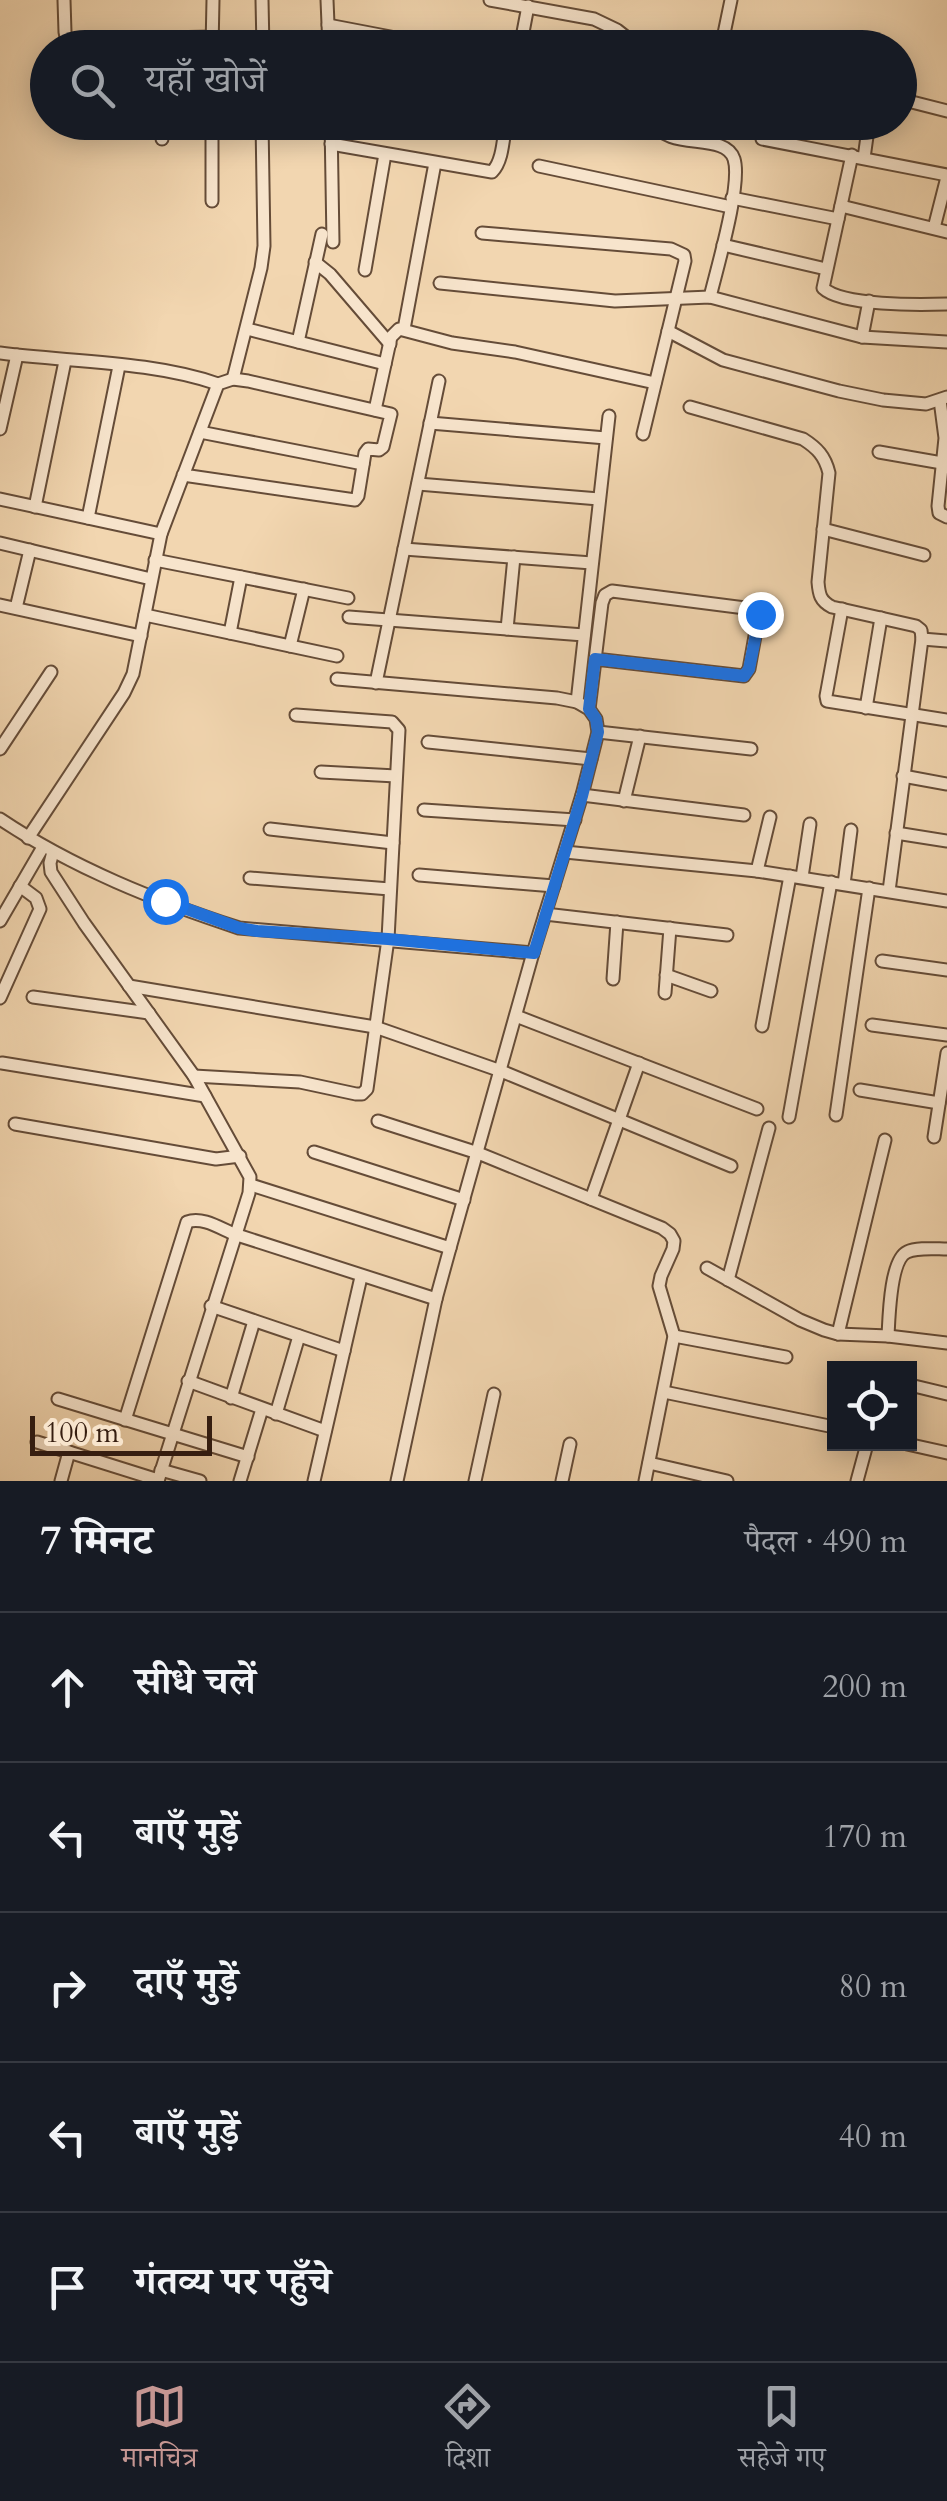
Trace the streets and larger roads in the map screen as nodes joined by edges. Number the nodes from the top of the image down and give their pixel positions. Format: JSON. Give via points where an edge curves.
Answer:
{"nodes":[{"id":1,"x":64,"y":0,"type":"edge"},
{"id":2,"x":213,"y":0,"type":"edge"},
{"id":3,"x":262,"y":0,"type":"edge"},
{"id":4,"x":327,"y":0,"type":"edge"},
{"id":5,"x":490,"y":0,"type":"edge"},
{"id":6,"x":731,"y":0,"type":"edge"},
{"id":7,"x":528,"y":6,"type":"junction"},
{"id":8,"x":328,"y":25,"type":"junction"},
{"id":9,"x":65,"y":30,"type":"edge"},
{"id":10,"x":212,"y":30,"type":"edge"},
{"id":11,"x":263,"y":30,"type":"edge"},
{"id":12,"x":328,"y":30,"type":"edge"},
{"id":13,"x":354,"y":30,"type":"edge"},
{"id":14,"x":523,"y":30,"type":"edge"},
{"id":15,"x":616,"y":30,"type":"edge"},
{"id":16,"x":725,"y":30,"type":"edge"},
{"id":17,"x":917,"y":103,"type":"edge"},
{"id":18,"x":947,"y":111,"type":"edge"},
{"id":19,"x":212,"y":140,"type":"edge"},
{"id":20,"x":262,"y":140,"type":"edge"},
{"id":21,"x":331,"y":140,"type":"edge"},
{"id":22,"x":503,"y":140,"type":"edge"},
{"id":23,"x":691,"y":140,"type":"edge"},
{"id":24,"x":768,"y":140,"type":"edge"},
{"id":25,"x":863,"y":140,"type":"edge"},
{"id":26,"x":331,"y":144,"type":"junction"},
{"id":27,"x":385,"y":154,"type":"junction"},
{"id":28,"x":858,"y":156,"type":"junction"},
{"id":29,"x":435,"y":163,"type":"junction"},
{"id":30,"x":539,"y":166,"type":"dead end"},
{"id":31,"x":947,"y":176,"type":"edge"},
{"id":32,"x":212,"y":201,"type":"dead end"},
{"id":33,"x":732,"y":203,"type":"junction"},
{"id":34,"x":839,"y":212,"type":"junction"},
{"id":35,"x":941,"y":230,"type":"edge"},
{"id":36,"x":482,"y":233,"type":"dead end"},
{"id":37,"x":722,"y":245,"type":"junction"},
{"id":38,"x":316,"y":262,"type":"junction"},
{"id":39,"x":826,"y":269,"type":"junction"},
{"id":40,"x":364,"y":270,"type":"dead end"},
{"id":41,"x":440,"y":284,"type":"dead end"},
{"id":42,"x":710,"y":297,"type":"junction"},
{"id":43,"x":677,"y":298,"type":"junction"},
{"id":44,"x":869,"y":300,"type":"junction"},
{"id":45,"x":947,"y":304,"type":"edge"},
{"id":46,"x":247,"y":329,"type":"junction"},
{"id":47,"x":404,"y":329,"type":"junction"},
{"id":48,"x":668,"y":331,"type":"junction"},
{"id":49,"x":862,"y":337,"type":"junction"},
{"id":50,"x":298,"y":342,"type":"junction"},
{"id":51,"x":947,"y":342,"type":"edge"},
{"id":52,"x":390,"y":344,"type":"junction"},
{"id":53,"x":0,"y":353,"type":"edge"},
{"id":54,"x":17,"y":355,"type":"junction"},
{"id":55,"x":65,"y":360,"type":"junction"},
{"id":56,"x":386,"y":364,"type":"junction"},
{"id":57,"x":119,"y":366,"type":"junction"},
{"id":58,"x":233,"y":379,"type":"junction"},
{"id":59,"x":439,"y":380,"type":"dead end"},
{"id":60,"x":655,"y":383,"type":"junction"},
{"id":61,"x":218,"y":384,"type":"junction"},
{"id":62,"x":943,"y":399,"type":"edge"},
{"id":63,"x":3,"y":405,"type":"edge"},
{"id":64,"x":690,"y":406,"type":"dead end"},
{"id":65,"x":375,"y":410,"type":"junction"},
{"id":66,"x":608,"y":416,"type":"dead end"},
{"id":67,"x":430,"y":423,"type":"junction"},
{"id":68,"x":0,"y":429,"type":"edge"},
{"id":69,"x":200,"y":432,"type":"junction"},
{"id":70,"x":643,"y":434,"type":"dead end"},
{"id":71,"x":606,"y":438,"type":"junction"},
{"id":72,"x":946,"y":438,"type":"edge"},
{"id":73,"x":879,"y":452,"type":"dead end"},
{"id":74,"x":942,"y":463,"type":"junction"},
{"id":75,"x":364,"y":464,"type":"junction"},
{"id":76,"x":183,"y":476,"type":"junction"},
{"id":77,"x":944,"y":483,"type":"edge"},
{"id":78,"x":418,"y":484,"type":"junction"},
{"id":79,"x":0,"y":499,"type":"edge"},
{"id":80,"x":599,"y":499,"type":"junction"},
{"id":81,"x":35,"y":507,"type":"junction"},
{"id":82,"x":947,"y":517,"type":"edge"},
{"id":83,"x":88,"y":518,"type":"junction"},
{"id":84,"x":823,"y":529,"type":"junction"},
{"id":85,"x":161,"y":534,"type":"junction"},
{"id":86,"x":0,"y":543,"type":"edge"},
{"id":87,"x":30,"y":550,"type":"junction"},
{"id":88,"x":404,"y":550,"type":"junction"},
{"id":89,"x":924,"y":555,"type":"dead end"},
{"id":90,"x":514,"y":557,"type":"junction"},
{"id":91,"x":155,"y":560,"type":"junction"},
{"id":92,"x":592,"y":563,"type":"junction"},
{"id":93,"x":241,"y":576,"type":"junction"},
{"id":94,"x":151,"y":578,"type":"junction"},
{"id":95,"x":304,"y":589,"type":"junction"},
{"id":96,"x":348,"y":598,"type":"dead end"},
{"id":97,"x":0,"y":605,"type":"edge"},
{"id":98,"x":16,"y":608,"type":"junction"},
{"id":99,"x":842,"y":609,"type":"junction"},
{"id":100,"x":145,"y":616,"type":"junction"},
{"id":101,"x":348,"y":617,"type":"dead end"},
{"id":102,"x":881,"y":618,"type":"junction"},
{"id":103,"x":390,"y":619,"type":"junction"},
{"id":104,"x":507,"y":629,"type":"junction"},
{"id":105,"x":230,"y":634,"type":"junction"},
{"id":106,"x":584,"y":635,"type":"junction"},
{"id":107,"x":142,"y":636,"type":"junction"},
{"id":108,"x":922,"y":640,"type":"junction"},
{"id":109,"x":947,"y":641,"type":"edge"},
{"id":110,"x":290,"y":646,"type":"junction"},
{"id":111,"x":337,"y":656,"type":"dead end"},
{"id":112,"x":595,"y":659,"type":"junction"},
{"id":113,"x":51,"y":672,"type":"dead end"},
{"id":114,"x":337,"y":679,"type":"dead end"},
{"id":115,"x":376,"y":683,"type":"junction"},
{"id":116,"x":576,"y":702,"type":"junction"},
{"id":117,"x":866,"y":708,"type":"junction"},
{"id":118,"x":589,"y":709,"type":"junction"},
{"id":119,"x":912,"y":714,"type":"junction"},
{"id":120,"x":296,"y":715,"type":"dead end"},
{"id":121,"x":947,"y":720,"type":"edge"},
{"id":122,"x":598,"y":732,"type":"junction"},
{"id":123,"x":640,"y":736,"type":"junction"},
{"id":124,"x":428,"y":742,"type":"dead end"},
{"id":125,"x":752,"y":748,"type":"dead end"},
{"id":126,"x":0,"y":749,"type":"edge"},
{"id":127,"x":591,"y":759,"type":"junction"},
{"id":128,"x":321,"y":772,"type":"dead end"},
{"id":129,"x":396,"y":776,"type":"junction"},
{"id":130,"x":903,"y":776,"type":"junction"},
{"id":131,"x":947,"y":784,"type":"edge"},
{"id":132,"x":582,"y":796,"type":"junction"},
{"id":133,"x":624,"y":800,"type":"junction"},
{"id":134,"x":424,"y":810,"type":"dead end"},
{"id":135,"x":744,"y":815,"type":"dead end"},
{"id":136,"x":770,"y":817,"type":"dead end"},
{"id":137,"x":0,"y":819,"type":"edge"},
{"id":138,"x":575,"y":820,"type":"junction"},
{"id":139,"x":810,"y":824,"type":"dead end"},
{"id":140,"x":270,"y":829,"type":"dead end"},
{"id":141,"x":851,"y":830,"type":"dead end"},
{"id":142,"x":896,"y":833,"type":"junction"},
{"id":143,"x":28,"y":838,"type":"junction"},
{"id":144,"x":947,"y":842,"type":"edge"},
{"id":145,"x":393,"y":843,"type":"junction"},
{"id":146,"x":48,"y":850,"type":"junction"},
{"id":147,"x":565,"y":852,"type":"junction"},
{"id":148,"x":757,"y":870,"type":"junction"},
{"id":149,"x":420,"y":875,"type":"dead end"},
{"id":150,"x":796,"y":876,"type":"junction"},
{"id":151,"x":250,"y":878,"type":"dead end"},
{"id":152,"x":838,"y":883,"type":"junction"},
{"id":153,"x":20,"y":886,"type":"junction"},
{"id":154,"x":554,"y":886,"type":"junction"},
{"id":155,"x":869,"y":888,"type":"junction"},
{"id":156,"x":390,"y":889,"type":"junction"},
{"id":157,"x":889,"y":891,"type":"junction"},
{"id":158,"x":947,"y":901,"type":"edge"},
{"id":159,"x":546,"y":914,"type":"junction"},
{"id":160,"x":0,"y":921,"type":"edge"},
{"id":161,"x":617,"y":922,"type":"junction"},
{"id":162,"x":670,"y":928,"type":"junction"},
{"id":163,"x":727,"y":935,"type":"dead end"},
{"id":164,"x":388,"y":939,"type":"junction"},
{"id":165,"x":534,"y":953,"type":"junction"},
{"id":166,"x":882,"y":961,"type":"dead end"},
{"id":167,"x":947,"y":970,"type":"edge"},
{"id":168,"x":666,"y":975,"type":"junction"},
{"id":169,"x":613,"y":978,"type":"dead end"},
{"id":170,"x":129,"y":986,"type":"junction"},
{"id":171,"x":712,"y":991,"type":"dead end"},
{"id":172,"x":665,"y":993,"type":"dead end"},
{"id":173,"x":33,"y":997,"type":"dead end"},
{"id":174,"x":0,"y":998,"type":"edge"},
{"id":175,"x":149,"y":1013,"type":"junction"},
{"id":176,"x":516,"y":1016,"type":"junction"},
{"id":177,"x":872,"y":1025,"type":"dead end"},
{"id":178,"x":762,"y":1026,"type":"dead end"},
{"id":179,"x":375,"y":1027,"type":"junction"},
{"id":180,"x":947,"y":1035,"type":"edge"},
{"id":181,"x":947,"y":1053,"type":"edge"},
{"id":182,"x":2,"y":1062,"type":"edge"},
{"id":183,"x":639,"y":1063,"type":"junction"},
{"id":184,"x":501,"y":1072,"type":"junction"},
{"id":185,"x":194,"y":1076,"type":"junction"},
{"id":186,"x":860,"y":1090,"type":"dead end"},
{"id":187,"x":205,"y":1096,"type":"junction"},
{"id":188,"x":942,"y":1100,"type":"edge"},
{"id":189,"x":757,"y":1109,"type":"dead end"},
{"id":190,"x":836,"y":1116,"type":"dead end"},
{"id":191,"x":788,"y":1117,"type":"dead end"},
{"id":192,"x":619,"y":1118,"type":"junction"},
{"id":193,"x":378,"y":1121,"type":"dead end"},
{"id":194,"x":15,"y":1124,"type":"dead end"},
{"id":195,"x":769,"y":1128,"type":"dead end"},
{"id":196,"x":934,"y":1137,"type":"dead end"},
{"id":197,"x":885,"y":1140,"type":"dead end"},
{"id":198,"x":314,"y":1152,"type":"dead end"},
{"id":199,"x":478,"y":1152,"type":"junction"},
{"id":200,"x":240,"y":1156,"type":"junction"},
{"id":201,"x":731,"y":1166,"type":"dead end"},
{"id":202,"x":251,"y":1185,"type":"junction"},
{"id":203,"x":464,"y":1200,"type":"junction"},
{"id":204,"x":592,"y":1200,"type":"junction"},
{"id":205,"x":234,"y":1234,"type":"junction"},
{"id":206,"x":450,"y":1248,"type":"junction"},
{"id":207,"x":947,"y":1249,"type":"edge"},
{"id":208,"x":707,"y":1268,"type":"dead end"},
{"id":209,"x":361,"y":1276,"type":"junction"},
{"id":210,"x":728,"y":1280,"type":"junction"},
{"id":211,"x":436,"y":1300,"type":"junction"},
{"id":212,"x":211,"y":1306,"type":"junction"},
{"id":213,"x":254,"y":1321,"type":"junction"},
{"id":214,"x":838,"y":1334,"type":"junction"},
{"id":215,"x":299,"y":1336,"type":"junction"},
{"id":216,"x":674,"y":1336,"type":"junction"},
{"id":217,"x":888,"y":1336,"type":"junction"},
{"id":218,"x":947,"y":1343,"type":"edge"},
{"id":219,"x":344,"y":1352,"type":"junction"},
{"id":220,"x":786,"y":1357,"type":"dead end"},
{"id":221,"x":188,"y":1381,"type":"junction"},
{"id":222,"x":917,"y":1387,"type":"edge"},
{"id":223,"x":664,"y":1392,"type":"junction"},
{"id":224,"x":494,"y":1394,"type":"dead end"},
{"id":225,"x":947,"y":1394,"type":"edge"},
{"id":226,"x":231,"y":1398,"type":"junction"},
{"id":227,"x":58,"y":1399,"type":"dead end"},
{"id":228,"x":262,"y":1409,"type":"junction"},
{"id":229,"x":276,"y":1414,"type":"junction"},
{"id":230,"x":124,"y":1420,"type":"junction"},
{"id":231,"x":827,"y":1427,"type":"edge"},
{"id":232,"x":324,"y":1431,"type":"junction"},
{"id":233,"x":172,"y":1434,"type":"junction"},
{"id":234,"x":37,"y":1442,"type":"dead end"},
{"id":235,"x":570,"y":1444,"type":"dead end"},
{"id":236,"x":917,"y":1446,"type":"edge"},
{"id":237,"x":865,"y":1451,"type":"edge"},
{"id":238,"x":69,"y":1452,"type":"junction"},
{"id":239,"x":947,"y":1453,"type":"edge"},
{"id":240,"x":248,"y":1456,"type":"junction"},
{"id":241,"x":648,"y":1463,"type":"junction"},
{"id":242,"x":111,"y":1465,"type":"junction"},
{"id":243,"x":159,"y":1477,"type":"edge"},
{"id":244,"x":61,"y":1481,"type":"edge"},
{"id":245,"x":106,"y":1481,"type":"edge"},
{"id":246,"x":200,"y":1481,"type":"edge"},
{"id":247,"x":240,"y":1481,"type":"edge"},
{"id":248,"x":314,"y":1481,"type":"edge"},
{"id":249,"x":397,"y":1481,"type":"edge"},
{"id":250,"x":475,"y":1481,"type":"edge"},
{"id":251,"x":562,"y":1481,"type":"edge"},
{"id":252,"x":645,"y":1481,"type":"edge"},
{"id":253,"x":725,"y":1481,"type":"edge"},
{"id":254,"x":857,"y":1481,"type":"edge"}],
"edges":[{"from":1,"to":9,"type":"street"},
{"from":2,"to":10,"type":"street"},
{"from":3,"to":11,"type":"street"},
{"from":4,"to":8,"type":"street"},
{"from":5,"to":7,"type":"street"},
{"from":6,"to":16,"type":"street"},
{"from":7,"to":14,"type":"street"},
{"from":7,"to":15,"type":"street"},
{"from":8,"to":12,"type":"street"},
{"from":8,"to":13,"type":"street"},
{"from":17,"to":18,"type":"street"},
{"from":19,"to":32,"type":"street"},
{"from":20,"to":46,"type":"street","via":[[264,246]]},
{"from":21,"to":26,"type":"street"},
{"from":22,"to":29,"type":"street","via":[[492,172]]},
{"from":23,"to":33,"type":"street","via":[[731,152]]},
{"from":24,"to":28,"type":"street"},
{"from":25,"to":28,"type":"street"},
{"from":26,"to":27,"type":"street"},
{"from":26,"to":38,"type":"street","via":[[327,238]]},
{"from":27,"to":29,"type":"street"},
{"from":27,"to":40,"type":"street"},
{"from":28,"to":31,"type":"street"},
{"from":28,"to":34,"type":"street"},
{"from":29,"to":47,"type":"street"},
{"from":30,"to":33,"type":"street"},
{"from":31,"to":35,"type":"street"},
{"from":33,"to":34,"type":"street"},
{"from":33,"to":37,"type":"street"},
{"from":34,"to":35,"type":"street"},
{"from":34,"to":39,"type":"street"},
{"from":36,"to":43,"type":"street","via":[[680,252],[685,261]]},
{"from":37,"to":39,"type":"street"},
{"from":37,"to":42,"type":"street"},
{"from":38,"to":50,"type":"street"},
{"from":38,"to":52,"type":"street"},
{"from":39,"to":44,"type":"street","via":[[826,292]]},
{"from":41,"to":43,"type":"street","via":[[615,301]]},
{"from":42,"to":43,"type":"street"},
{"from":42,"to":49,"type":"street"},
{"from":43,"to":48,"type":"street"},
{"from":44,"to":45,"type":"street"},
{"from":44,"to":49,"type":"street"},
{"from":46,"to":50,"type":"street"},
{"from":46,"to":58,"type":"street"},
{"from":47,"to":52,"type":"street"},
{"from":47,"to":60,"type":"street"},
{"from":48,"to":60,"type":"street"},
{"from":48,"to":62,"type":"street","via":[[724,360],[839,391],[926,404]]},
{"from":49,"to":51,"type":"street"},
{"from":50,"to":56,"type":"street"},
{"from":52,"to":56,"type":"street"},
{"from":53,"to":54,"type":"street"},
{"from":54,"to":55,"type":"street"},
{"from":54,"to":63,"type":"street"},
{"from":55,"to":57,"type":"street"},
{"from":55,"to":81,"type":"street"},
{"from":56,"to":65,"type":"street"},
{"from":57,"to":61,"type":"street"},
{"from":57,"to":83,"type":"street"},
{"from":58,"to":61,"type":"street"},
{"from":58,"to":65,"type":"street"},
{"from":59,"to":67,"type":"street"},
{"from":60,"to":70,"type":"street"},
{"from":61,"to":69,"type":"street"},
{"from":62,"to":72,"type":"street"},
{"from":63,"to":68,"type":"street"},
{"from":64,"to":84,"type":"street","via":[[817,448],[829,473]]},
{"from":65,"to":75,"type":"street","via":[[391,414],[383,446],[368,450]]},
{"from":66,"to":71,"type":"street"},
{"from":67,"to":71,"type":"street"},
{"from":67,"to":78,"type":"street"},
{"from":69,"to":75,"type":"street"},
{"from":69,"to":76,"type":"street"},
{"from":71,"to":80,"type":"street"},
{"from":72,"to":74,"type":"street"},
{"from":73,"to":74,"type":"street"},
{"from":74,"to":77,"type":"street"},
{"from":75,"to":76,"type":"street","via":[[354,500]]},
{"from":76,"to":85,"type":"street"},
{"from":77,"to":82,"type":"street","via":[[939,513]]},
{"from":78,"to":80,"type":"street"},
{"from":78,"to":88,"type":"street"},
{"from":79,"to":81,"type":"street"},
{"from":80,"to":92,"type":"street"},
{"from":81,"to":83,"type":"street"},
{"from":83,"to":85,"type":"street"},
{"from":84,"to":89,"type":"street"},
{"from":84,"to":99,"type":"street","via":[[819,595]]},
{"from":85,"to":91,"type":"street"},
{"from":86,"to":87,"type":"street"},
{"from":87,"to":94,"type":"street"},
{"from":87,"to":98,"type":"street"},
{"from":88,"to":90,"type":"street"},
{"from":88,"to":103,"type":"street"},
{"from":90,"to":92,"type":"street"},
{"from":90,"to":104,"type":"street"},
{"from":91,"to":93,"type":"street"},
{"from":91,"to":94,"type":"street"},
{"from":92,"to":106,"type":"street"},
{"from":93,"to":95,"type":"street"},
{"from":93,"to":105,"type":"street"},
{"from":94,"to":100,"type":"street"},
{"from":95,"to":96,"type":"street"},
{"from":95,"to":110,"type":"street"},
{"from":97,"to":98,"type":"street"},
{"from":98,"to":107,"type":"street"},
{"from":99,"to":102,"type":"street"},
{"from":99,"to":117,"type":"street","via":[[826,696]]},
{"from":100,"to":105,"type":"street"},
{"from":100,"to":107,"type":"street"},
{"from":101,"to":103,"type":"street"},
{"from":102,"to":108,"type":"street","via":[[916,626]]},
{"from":102,"to":117,"type":"street"},
{"from":103,"to":104,"type":"street"},
{"from":103,"to":115,"type":"street"},
{"from":104,"to":106,"type":"street"},
{"from":105,"to":110,"type":"street"},
{"from":106,"to":116,"type":"street"},
{"from":107,"to":143,"type":"street","via":[[124,693]]},
{"from":108,"to":109,"type":"street"},
{"from":108,"to":119,"type":"street"},
{"from":110,"to":111,"type":"street"},
{"from":112,"to":112,"type":"street","via":[[602,603],[612,592],[760,614],[744,676]]},
{"from":112,"to":118,"type":"street"},
{"from":113,"to":126,"type":"street"},
{"from":114,"to":115,"type":"street"},
{"from":115,"to":116,"type":"street"},
{"from":116,"to":118,"type":"street"},
{"from":117,"to":119,"type":"street"},
{"from":118,"to":122,"type":"street"},
{"from":119,"to":121,"type":"street"},
{"from":119,"to":130,"type":"street"},
{"from":120,"to":129,"type":"street","via":[[392,722],[399,730]]},
{"from":122,"to":123,"type":"street"},
{"from":122,"to":127,"type":"street"},
{"from":123,"to":125,"type":"street"},
{"from":123,"to":133,"type":"street"},
{"from":124,"to":127,"type":"street"},
{"from":127,"to":132,"type":"street"},
{"from":128,"to":129,"type":"street"},
{"from":129,"to":145,"type":"street"},
{"from":130,"to":131,"type":"street"},
{"from":130,"to":142,"type":"street"},
{"from":132,"to":133,"type":"street"},
{"from":132,"to":138,"type":"street"},
{"from":133,"to":135,"type":"street"},
{"from":134,"to":138,"type":"street"},
{"from":136,"to":148,"type":"street"},
{"from":137,"to":143,"type":"street"},
{"from":138,"to":147,"type":"street"},
{"from":139,"to":150,"type":"street"},
{"from":140,"to":145,"type":"street"},
{"from":141,"to":152,"type":"street"},
{"from":142,"to":144,"type":"street"},
{"from":142,"to":157,"type":"street"},
{"from":143,"to":146,"type":"street"},
{"from":145,"to":156,"type":"street"},
{"from":146,"to":153,"type":"street"},
{"from":146,"to":164,"type":"street","via":[[239,928]]},
{"from":146,"to":170,"type":"street","via":[[51,872]]},
{"from":147,"to":148,"type":"street"},
{"from":147,"to":154,"type":"street"},
{"from":148,"to":150,"type":"street"},
{"from":149,"to":154,"type":"street"},
{"from":150,"to":152,"type":"street"},
{"from":150,"to":178,"type":"street"},
{"from":151,"to":156,"type":"street"},
{"from":152,"to":155,"type":"street"},
{"from":152,"to":191,"type":"street"},
{"from":153,"to":160,"type":"street"},
{"from":153,"to":174,"type":"street","via":[[40,910]]},
{"from":154,"to":159,"type":"street"},
{"from":155,"to":157,"type":"street"},
{"from":155,"to":190,"type":"street"},
{"from":156,"to":164,"type":"street"},
{"from":157,"to":158,"type":"street"},
{"from":159,"to":161,"type":"street"},
{"from":159,"to":165,"type":"street"},
{"from":161,"to":162,"type":"street"},
{"from":161,"to":169,"type":"street"},
{"from":162,"to":163,"type":"street"},
{"from":162,"to":168,"type":"street"},
{"from":164,"to":165,"type":"street"},
{"from":164,"to":179,"type":"street"},
{"from":165,"to":176,"type":"street"},
{"from":166,"to":167,"type":"street"},
{"from":168,"to":171,"type":"street"},
{"from":168,"to":172,"type":"street"},
{"from":170,"to":175,"type":"street"},
{"from":170,"to":179,"type":"street"},
{"from":173,"to":175,"type":"street"},
{"from":175,"to":185,"type":"street"},
{"from":176,"to":183,"type":"street"},
{"from":176,"to":184,"type":"street"},
{"from":177,"to":180,"type":"street"},
{"from":179,"to":184,"type":"street"},
{"from":179,"to":185,"type":"street","via":[[362,1094],[300,1082]]},
{"from":181,"to":188,"type":"street"},
{"from":182,"to":187,"type":"street"},
{"from":183,"to":189,"type":"street"},
{"from":183,"to":192,"type":"street"},
{"from":184,"to":192,"type":"street"},
{"from":184,"to":199,"type":"street"},
{"from":185,"to":187,"type":"street"},
{"from":186,"to":188,"type":"street"},
{"from":187,"to":200,"type":"street"},
{"from":188,"to":196,"type":"street"},
{"from":192,"to":201,"type":"street"},
{"from":192,"to":204,"type":"street"},
{"from":193,"to":199,"type":"street"},
{"from":194,"to":200,"type":"street","via":[[216,1158]]},
{"from":195,"to":210,"type":"street"},
{"from":197,"to":214,"type":"street"},
{"from":198,"to":203,"type":"street"},
{"from":199,"to":203,"type":"street"},
{"from":199,"to":204,"type":"street"},
{"from":200,"to":202,"type":"street"},
{"from":202,"to":205,"type":"street"},
{"from":202,"to":206,"type":"street"},
{"from":203,"to":206,"type":"street"},
{"from":204,"to":216,"type":"street","via":[[670,1234],[673,1249],[660,1286]]},
{"from":205,"to":209,"type":"street"},
{"from":205,"to":212,"type":"street"},
{"from":205,"to":230,"type":"street","via":[[187,1222]]},
{"from":206,"to":211,"type":"street"},
{"from":207,"to":217,"type":"street","via":[[912,1250],[901,1257]]},
{"from":208,"to":210,"type":"street"},
{"from":209,"to":211,"type":"street"},
{"from":209,"to":219,"type":"street"},
{"from":210,"to":214,"type":"street"},
{"from":211,"to":249,"type":"street"},
{"from":212,"to":213,"type":"street"},
{"from":212,"to":221,"type":"street"},
{"from":213,"to":215,"type":"street"},
{"from":213,"to":226,"type":"street"},
{"from":214,"to":217,"type":"street"},
{"from":215,"to":219,"type":"street"},
{"from":215,"to":229,"type":"street"},
{"from":216,"to":220,"type":"street"},
{"from":216,"to":223,"type":"street"},
{"from":217,"to":218,"type":"street"},
{"from":219,"to":232,"type":"street"},
{"from":221,"to":226,"type":"street"},
{"from":221,"to":233,"type":"street"},
{"from":222,"to":225,"type":"street"},
{"from":223,"to":231,"type":"street"},
{"from":223,"to":241,"type":"street"},
{"from":224,"to":250,"type":"street"},
{"from":226,"to":228,"type":"street"},
{"from":227,"to":230,"type":"street"},
{"from":228,"to":229,"type":"street"},
{"from":228,"to":240,"type":"street"},
{"from":229,"to":232,"type":"street"},
{"from":230,"to":233,"type":"street"},
{"from":232,"to":248,"type":"street"},
{"from":233,"to":240,"type":"street"},
{"from":233,"to":243,"type":"street"},
{"from":234,"to":238,"type":"street"},
{"from":235,"to":251,"type":"street"},
{"from":236,"to":239,"type":"street"},
{"from":237,"to":254,"type":"street"},
{"from":238,"to":242,"type":"street"},
{"from":238,"to":244,"type":"street"},
{"from":240,"to":247,"type":"street"},
{"from":241,"to":252,"type":"street"},
{"from":241,"to":253,"type":"street"},
{"from":242,"to":243,"type":"street"},
{"from":242,"to":245,"type":"street"},
{"from":243,"to":246,"type":"street"}]}
